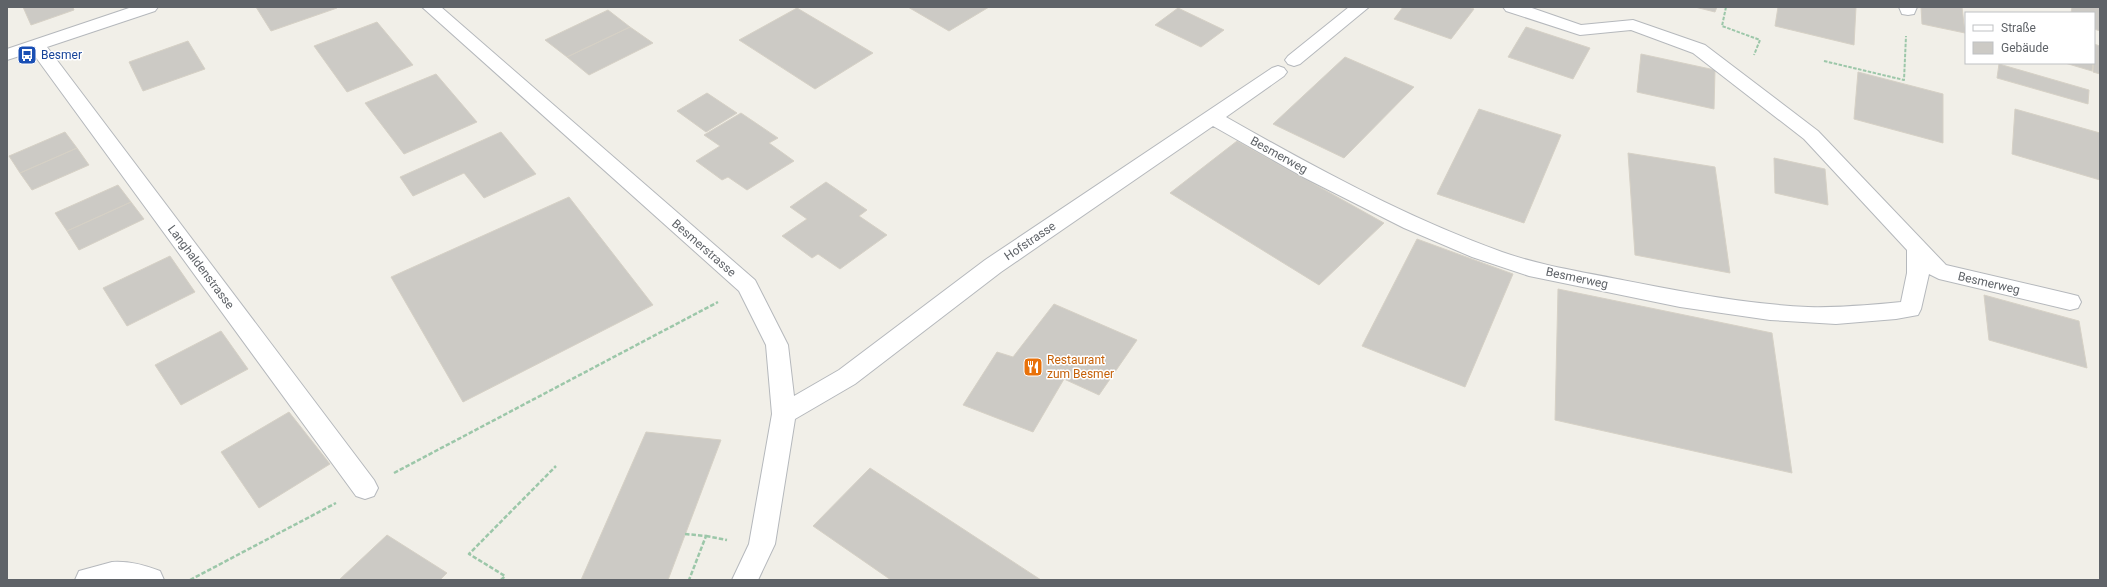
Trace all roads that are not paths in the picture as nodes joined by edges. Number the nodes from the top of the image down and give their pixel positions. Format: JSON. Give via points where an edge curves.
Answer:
{"nodes":[{"id":1,"x":149,"y":7,"type":"edge"},
{"id":2,"x":431,"y":7,"type":"edge"},
{"id":3,"x":1360,"y":7,"type":"edge"},
{"id":4,"x":1512,"y":7,"type":"edge"},
{"id":5,"x":36,"y":45,"type":"junction"},
{"id":6,"x":7,"y":55,"type":"edge"},
{"id":7,"x":1212,"y":117,"type":"junction"},
{"id":8,"x":1917,"y":246,"type":"junction"},
{"id":9,"x":2070,"y":302,"type":"dead end"},
{"id":10,"x":784,"y":414,"type":"junction"},
{"id":11,"x":365,"y":488,"type":"road end"},
{"id":12,"x":88,"y":580,"type":"edge"},
{"id":13,"x":151,"y":580,"type":"edge"},
{"id":14,"x":745,"y":580,"type":"edge"}],
"edges":[{"from":1,"to":5,"type":"street"},
{"from":2,"to":10,"type":"street","name":"Besmerstrasse","via":[[747,286],[777,344]]},
{"from":3,"to":7,"type":"street","name":"Hofstrasse","via":[[1286,66]]},
{"from":4,"to":8,"type":"street","name":"Besmerweg","via":[[1580,30],[1633,26],[1699,49],[1811,135]]},
{"from":5,"to":6,"type":"street"},
{"from":5,"to":11,"type":"street","name":"Langhaldenstrasse"},
{"from":7,"to":8,"type":"street","name":"Besmerweg","via":[[1290,162],[1394,214],[1482,253],[1555,274],[1671,298],[1793,315],[1869,314],[1910,309],[1918,273]]},
{"from":7,"to":10,"type":"street","name":"Hofstrasse","via":[[993,266],[847,377]]},
{"from":8,"to":9,"type":"street","name":"Besmerweg","via":[[1939,271]]},
{"from":10,"to":14,"type":"street","name":"Besmerstrasse","via":[[762,544]]},
{"from":12,"to":13,"type":"street","via":[[117,572],[138,574]]}]}
